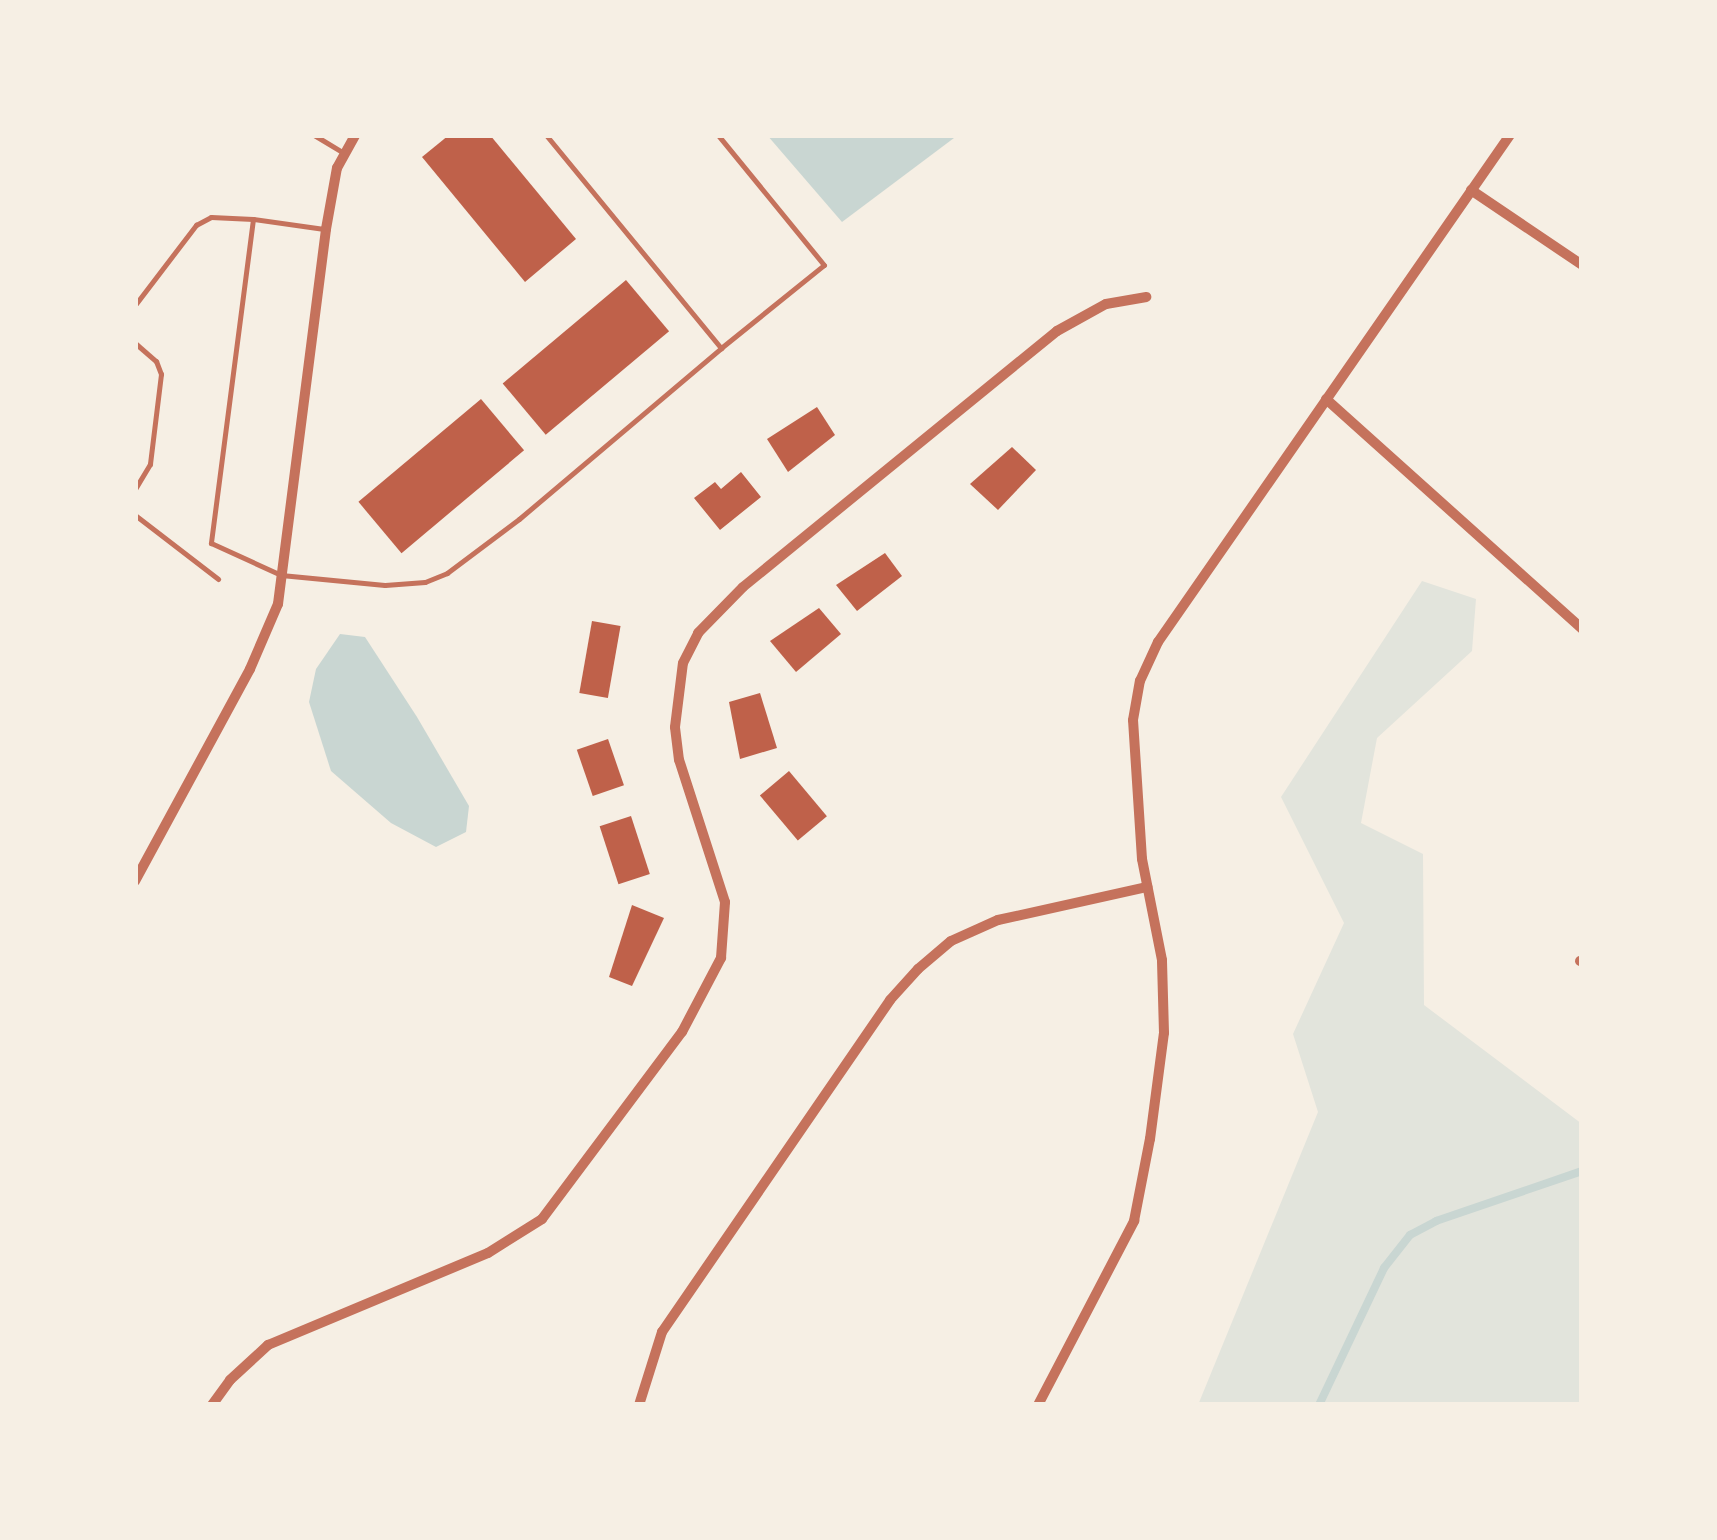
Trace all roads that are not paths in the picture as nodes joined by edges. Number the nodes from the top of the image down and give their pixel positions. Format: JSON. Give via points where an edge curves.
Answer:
{"nodes":[{"id":1,"x":314,"y":135,"type":"edge"},
{"id":2,"x":355,"y":135,"type":"edge"},
{"id":3,"x":546,"y":135,"type":"edge"},
{"id":4,"x":718,"y":135,"type":"edge"},
{"id":5,"x":1510,"y":135,"type":"edge"},
{"id":6,"x":344,"y":153,"type":"junction"},
{"id":7,"x":1472,"y":190,"type":"junction"},
{"id":8,"x":253,"y":219,"type":"junction"},
{"id":9,"x":326,"y":229,"type":"junction"},
{"id":10,"x":1582,"y":264,"type":"edge"},
{"id":11,"x":1146,"y":296,"type":"dead end"},
{"id":12,"x":135,"y":305,"type":"edge"},
{"id":13,"x":135,"y":343,"type":"edge"},
{"id":14,"x":721,"y":348,"type":"junction"},
{"id":15,"x":1326,"y":399,"type":"junction"},
{"id":16,"x":135,"y":489,"type":"edge"},
{"id":17,"x":135,"y":515,"type":"edge"},
{"id":18,"x":281,"y":575,"type":"junction"},
{"id":19,"x":218,"y":579,"type":"dead end"},
{"id":20,"x":1582,"y":629,"type":"edge"},
{"id":21,"x":135,"y":881,"type":"edge"},
{"id":22,"x":1147,"y":887,"type":"junction"},
{"id":23,"x":212,"y":1405,"type":"edge"},
{"id":24,"x":639,"y":1405,"type":"edge"},
{"id":25,"x":1038,"y":1405,"type":"edge"}],
"edges":[{"from":1,"to":6,"type":"lane"},
{"from":2,"to":6,"type":"street"},
{"from":3,"to":14,"type":"lane"},
{"from":4,"to":14,"type":"lane","via":[[824,266]]},
{"from":5,"to":7,"type":"street"},
{"from":6,"to":9,"type":"street"},
{"from":7,"to":10,"type":"street"},
{"from":7,"to":15,"type":"street"},
{"from":8,"to":9,"type":"lane"},
{"from":8,"to":12,"type":"lane","via":[[211,217],[196,224]]},
{"from":8,"to":18,"type":"lane","via":[[212,543]]},
{"from":9,"to":18,"type":"street"},
{"from":11,"to":23,"type":"street","via":[[1106,304],[1057,330],[743,587],[698,633],[683,663],[675,727],[679,760],[726,902],[721,958],[682,1032],[542,1219],[488,1254],[268,1345]]},
{"from":13,"to":16,"type":"lane","via":[[162,374],[150,464]]},
{"from":14,"to":18,"type":"lane","via":[[447,572],[425,582],[386,584]]},
{"from":15,"to":20,"type":"street"},
{"from":15,"to":22,"type":"street","via":[[1158,642],[1140,681],[1133,720]]},
{"from":17,"to":19,"type":"lane"},
{"from":18,"to":21,"type":"street","via":[[278,604],[250,669]]},
{"from":22,"to":24,"type":"street","via":[[998,920],[951,940],[918,969],[890,1000],[662,1332]]},
{"from":22,"to":25,"type":"street","via":[[1162,960],[1164,1033],[1134,1221]]}]}
